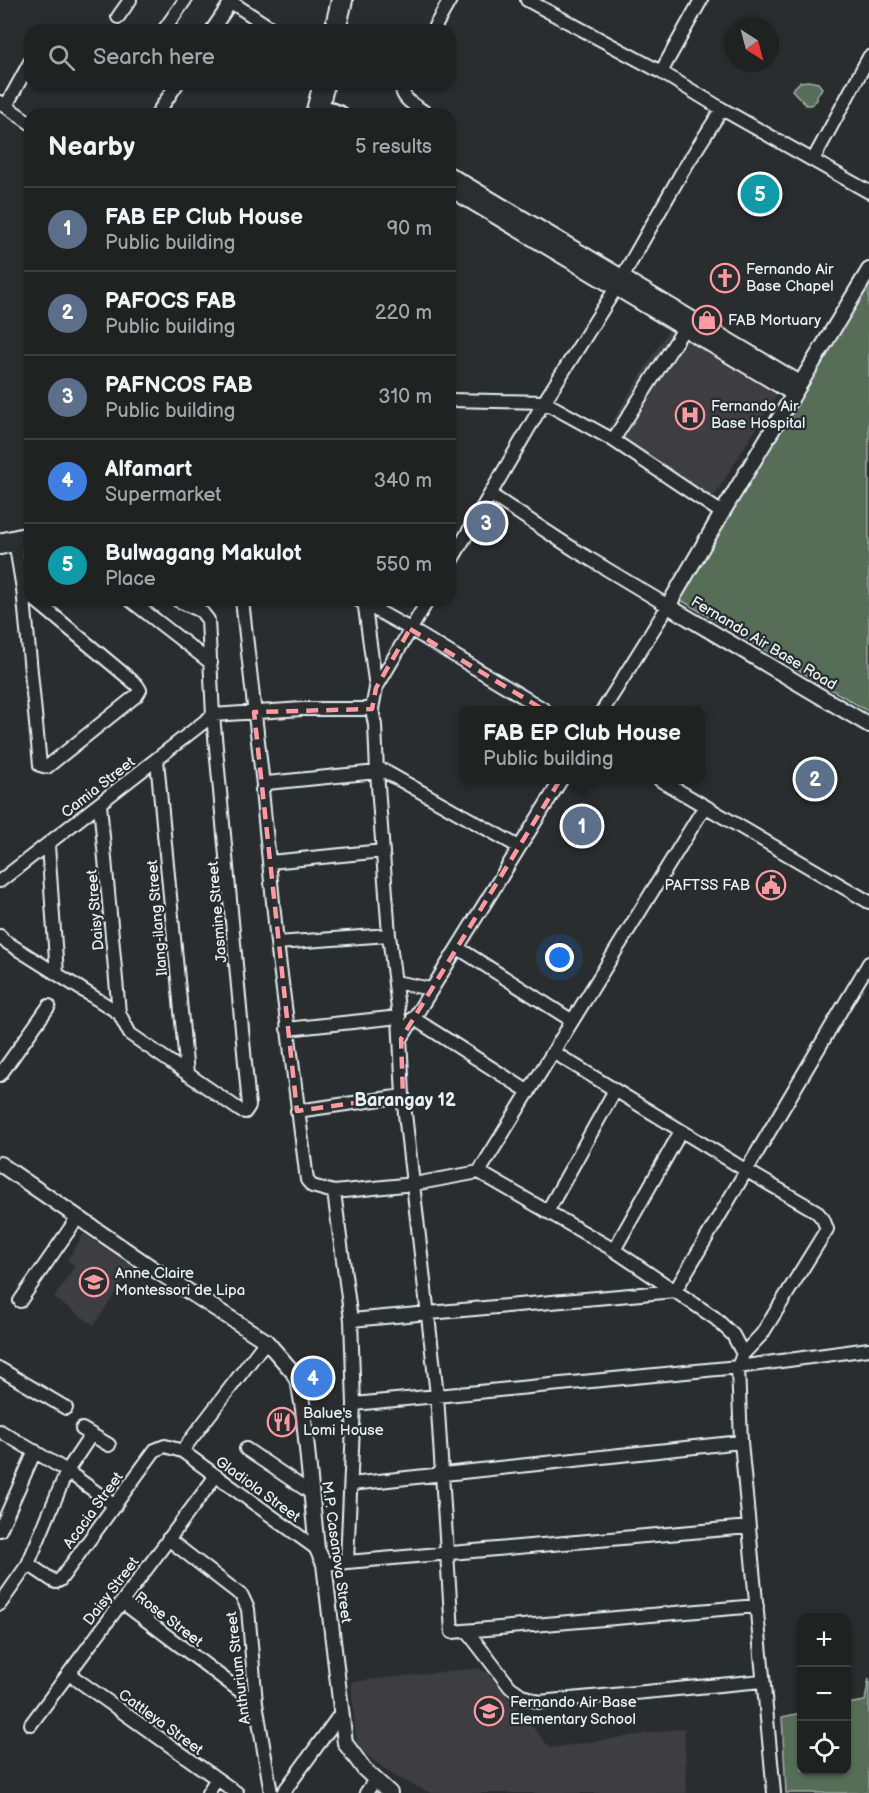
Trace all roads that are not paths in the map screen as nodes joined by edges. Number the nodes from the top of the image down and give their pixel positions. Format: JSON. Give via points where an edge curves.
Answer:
{"nodes":[{"id":1,"x":130,"y":0,"type":"edge"},
{"id":2,"x":185,"y":0,"type":"edge"},
{"id":3,"x":342,"y":0,"type":"edge"},
{"id":4,"x":450,"y":0,"type":"edge"},
{"id":5,"x":527,"y":0,"type":"edge"},
{"id":6,"x":701,"y":0,"type":"edge"},
{"id":7,"x":229,"y":1,"type":"edge"},
{"id":8,"x":118,"y":17,"type":"dead end"},
{"id":9,"x":168,"y":24,"type":"edge"},
{"id":10,"x":216,"y":24,"type":"edge"},
{"id":11,"x":265,"y":24,"type":"edge"},
{"id":12,"x":336,"y":24,"type":"edge"},
{"id":13,"x":436,"y":24,"type":"edge"},
{"id":14,"x":869,"y":57,"type":"edge"},
{"id":15,"x":24,"y":71,"type":"edge"},
{"id":16,"x":661,"y":72,"type":"junction"},
{"id":17,"x":173,"y":90,"type":"edge"},
{"id":18,"x":322,"y":90,"type":"edge"},
{"id":19,"x":402,"y":90,"type":"edge"},
{"id":20,"x":3,"y":104,"type":"edge"},
{"id":21,"x":161,"y":108,"type":"edge"},
{"id":22,"x":317,"y":108,"type":"edge"},
{"id":23,"x":418,"y":108,"type":"edge"},
{"id":24,"x":722,"y":109,"type":"junction"},
{"id":25,"x":24,"y":119,"type":"edge"},
{"id":26,"x":813,"y":160,"type":"junction"},
{"id":27,"x":456,"y":180,"type":"edge"},
{"id":28,"x":456,"y":192,"type":"edge"},
{"id":29,"x":869,"y":192,"type":"edge"},
{"id":30,"x":494,"y":209,"type":"junction"},
{"id":31,"x":869,"y":270,"type":"edge"},
{"id":32,"x":619,"y":283,"type":"junction"},
{"id":33,"x":688,"y":323,"type":"junction"},
{"id":34,"x":797,"y":388,"type":"junction"},
{"id":35,"x":456,"y":400,"type":"edge"},
{"id":36,"x":544,"y":402,"type":"junction"},
{"id":37,"x":613,"y":441,"type":"junction"},
{"id":38,"x":491,"y":495,"type":"junction"},
{"id":39,"x":722,"y":513,"type":"junction"},
{"id":40,"x":15,"y":540,"type":"edge"},
{"id":41,"x":456,"y":553,"type":"edge"},
{"id":42,"x":24,"y":583,"type":"edge"},
{"id":43,"x":27,"y":606,"type":"edge"},
{"id":44,"x":42,"y":606,"type":"edge"},
{"id":45,"x":138,"y":606,"type":"edge"},
{"id":46,"x":190,"y":606,"type":"edge"},
{"id":47,"x":243,"y":606,"type":"edge"},
{"id":48,"x":363,"y":606,"type":"edge"},
{"id":49,"x":371,"y":606,"type":"edge"},
{"id":50,"x":424,"y":606,"type":"edge"},
{"id":51,"x":668,"y":606,"type":"junction"},
{"id":52,"x":410,"y":629,"type":"junction"},
{"id":53,"x":211,"y":663,"type":"junction"},
{"id":54,"x":376,"y":687,"type":"junction"},
{"id":55,"x":537,"y":706,"type":"edge"},
{"id":56,"x":606,"y":706,"type":"edge"},
{"id":57,"x":372,"y":708,"type":"junction"},
{"id":58,"x":254,"y":712,"type":"junction"},
{"id":59,"x":213,"y":715,"type":"junction"},
{"id":60,"x":869,"y":725,"type":"edge"},
{"id":61,"x":157,"y":760,"type":"junction"},
{"id":62,"x":377,"y":770,"type":"junction"},
{"id":63,"x":558,"y":784,"type":"edge"},
{"id":64,"x":667,"y":784,"type":"edge"},
{"id":65,"x":263,"y":785,"type":"junction"},
{"id":66,"x":100,"y":804,"type":"junction"},
{"id":67,"x":705,"y":806,"type":"junction"},
{"id":68,"x":48,"y":845,"type":"junction"},
{"id":69,"x":519,"y":847,"type":"junction"},
{"id":70,"x":383,"y":851,"type":"junction"},
{"id":71,"x":270,"y":862,"type":"junction"},
{"id":72,"x":0,"y":881,"type":"edge"},
{"id":73,"x":869,"y":902,"type":"edge"},
{"id":74,"x":389,"y":935,"type":"junction"},
{"id":75,"x":0,"y":936,"type":"edge"},
{"id":76,"x":277,"y":943,"type":"junction"},
{"id":77,"x":458,"y":948,"type":"junction"},
{"id":78,"x":869,"y":963,"type":"edge"},
{"id":79,"x":57,"y":974,"type":"junction"},
{"id":80,"x":395,"y":982,"type":"junction"},
{"id":81,"x":430,"y":989,"type":"junction"},
{"id":82,"x":49,"y":1006,"type":"dead end"},
{"id":83,"x":119,"y":1013,"type":"junction"},
{"id":84,"x":399,"y":1017,"type":"junction"},
{"id":85,"x":413,"y":1018,"type":"junction"},
{"id":86,"x":572,"y":1020,"type":"junction"},
{"id":87,"x":288,"y":1029,"type":"junction"},
{"id":88,"x":401,"y":1038,"type":"junction"},
{"id":89,"x":553,"y":1052,"type":"junction"},
{"id":90,"x":187,"y":1074,"type":"junction"},
{"id":91,"x":0,"y":1075,"type":"edge"},
{"id":92,"x":615,"y":1090,"type":"junction"},
{"id":93,"x":529,"y":1092,"type":"junction"},
{"id":94,"x":404,"y":1096,"type":"junction"},
{"id":95,"x":297,"y":1111,"type":"junction"},
{"id":96,"x":681,"y":1131,"type":"junction"},
{"id":97,"x":0,"y":1164,"type":"edge"},
{"id":98,"x":747,"y":1171,"type":"junction"},
{"id":99,"x":479,"y":1172,"type":"junction"},
{"id":100,"x":414,"y":1185,"type":"junction"},
{"id":101,"x":334,"y":1192,"type":"junction"},
{"id":102,"x":547,"y":1212,"type":"junction"},
{"id":103,"x":78,"y":1217,"type":"junction"},
{"id":104,"x":614,"y":1250,"type":"junction"},
{"id":105,"x":675,"y":1291,"type":"junction"},
{"id":106,"x":20,"y":1300,"type":"dead end"},
{"id":107,"x":429,"y":1314,"type":"junction"},
{"id":108,"x":351,"y":1320,"type":"junction"},
{"id":109,"x":266,"y":1341,"type":"junction"},
{"id":110,"x":869,"y":1349,"type":"edge"},
{"id":111,"x":742,"y":1354,"type":"junction"},
{"id":112,"x":738,"y":1367,"type":"junction"},
{"id":113,"x":0,"y":1369,"type":"edge"},
{"id":114,"x":437,"y":1395,"type":"junction"},
{"id":115,"x":354,"y":1404,"type":"junction"},
{"id":116,"x":66,"y":1408,"type":"dead end"},
{"id":117,"x":0,"y":1431,"type":"edge"},
{"id":118,"x":741,"y":1442,"type":"junction"},
{"id":119,"x":109,"y":1444,"type":"dead end"},
{"id":120,"x":246,"y":1449,"type":"dead end"},
{"id":121,"x":35,"y":1451,"type":"junction"},
{"id":122,"x":182,"y":1451,"type":"junction"},
{"id":123,"x":67,"y":1471,"type":"junction"},
{"id":124,"x":442,"y":1473,"type":"junction"},
{"id":125,"x":215,"y":1476,"type":"junction"},
{"id":126,"x":351,"y":1484,"type":"junction"},
{"id":127,"x":311,"y":1493,"type":"junction"},
{"id":128,"x":115,"y":1506,"type":"junction"},
{"id":129,"x":749,"y":1527,"type":"junction"},
{"id":130,"x":0,"y":1530,"type":"edge"},
{"id":131,"x":168,"y":1539,"type":"junction"},
{"id":132,"x":317,"y":1549,"type":"junction"},
{"id":133,"x":448,"y":1552,"type":"junction"},
{"id":134,"x":347,"y":1561,"type":"junction"},
{"id":135,"x":28,"y":1564,"type":"junction"},
{"id":136,"x":324,"y":1564,"type":"junction"},
{"id":137,"x":122,"y":1602,"type":"junction"},
{"id":138,"x":0,"y":1604,"type":"edge"},
{"id":139,"x":757,"y":1606,"type":"junction"},
{"id":140,"x":467,"y":1631,"type":"junction"},
{"id":141,"x":69,"y":1674,"type":"junction"},
{"id":142,"x":762,"y":1681,"type":"junction"},
{"id":143,"x":256,"y":1703,"type":"junction"},
{"id":144,"x":340,"y":1713,"type":"junction"},
{"id":145,"x":31,"y":1724,"type":"dead end"},
{"id":146,"x":216,"y":1780,"type":"junction"},
{"id":147,"x":375,"y":1780,"type":"junction"},
{"id":148,"x":208,"y":1793,"type":"edge"},
{"id":149,"x":237,"y":1793,"type":"edge"},
{"id":150,"x":271,"y":1793,"type":"edge"},
{"id":151,"x":283,"y":1793,"type":"edge"},
{"id":152,"x":366,"y":1793,"type":"edge"},
{"id":153,"x":390,"y":1793,"type":"edge"},
{"id":154,"x":774,"y":1793,"type":"edge"}],
"edges":[{"from":1,"to":8,"type":"street"},
{"from":2,"to":9,"type":"street"},
{"from":3,"to":12,"type":"highway"},
{"from":4,"to":13,"type":"street"},
{"from":5,"to":16,"type":"street"},
{"from":6,"to":16,"type":"street"},
{"from":7,"to":10,"type":"street"},
{"from":7,"to":11,"type":"street"},
{"from":14,"to":26,"type":"street"},
{"from":15,"to":20,"type":"street"},
{"from":16,"to":24,"type":"street"},
{"from":17,"to":21,"type":"street"},
{"from":18,"to":22,"type":"highway"},
{"from":19,"to":23,"type":"street","via":[[406,100]]},
{"from":20,"to":25,"type":"street"},
{"from":24,"to":26,"type":"street"},
{"from":24,"to":32,"type":"street"},
{"from":26,"to":29,"type":"street"},
{"from":27,"to":30,"type":"street"},
{"from":28,"to":30,"type":"street"},
{"from":30,"to":32,"type":"street"},
{"from":31,"to":34,"type":"street","name":"Fernando Air Base Road"},
{"from":32,"to":33,"type":"street"},
{"from":32,"to":36,"type":"street"},
{"from":33,"to":34,"type":"street"},
{"from":33,"to":37,"type":"street"},
{"from":34,"to":39,"type":"street","name":"Fernando Air Base Road"},
{"from":35,"to":36,"type":"street"},
{"from":36,"to":37,"type":"street"},
{"from":36,"to":38,"type":"street"},
{"from":37,"to":39,"type":"street"},
{"from":38,"to":41,"type":"street"},
{"from":38,"to":51,"type":"street"},
{"from":39,"to":51,"type":"street","name":"Fernando Air Base Road"},
{"from":40,"to":42,"type":"street"},
{"from":43,"to":44,"type":"street","via":[[40,765],[47,767],[140,690]]},
{"from":45,"to":53,"type":"street"},
{"from":46,"to":53,"type":"street","name":"Jasmine Street","via":[[208,620]]},
{"from":47,"to":58,"type":"street"},
{"from":48,"to":54,"type":"street"},
{"from":49,"to":52,"type":"street"},
{"from":50,"to":52,"type":"street"},
{"from":51,"to":56,"type":"street"},
{"from":51,"to":60,"type":"street","name":"Fernando Air Base Road"},
{"from":52,"to":54,"type":"street"},
{"from":52,"to":55,"type":"street"},
{"from":53,"to":59,"type":"street","name":"Jasmine Street"},
{"from":54,"to":57,"type":"street"},
{"from":57,"to":58,"type":"street"},
{"from":57,"to":62,"type":"street"},
{"from":58,"to":59,"type":"street"},
{"from":58,"to":65,"type":"street"},
{"from":59,"to":61,"type":"street","name":"Camia Street"},
{"from":59,"to":90,"type":"street","name":"Jasmine Street","via":[[249,1106],[241,1112]]},
{"from":61,"to":66,"type":"street","name":"Camia Street"},
{"from":61,"to":90,"type":"street","name":"Ilang-ilang Street"},
{"from":62,"to":65,"type":"street"},
{"from":62,"to":69,"type":"street"},
{"from":62,"to":70,"type":"street"},
{"from":63,"to":69,"type":"street"},
{"from":64,"to":67,"type":"street"},
{"from":65,"to":71,"type":"street"},
{"from":66,"to":68,"type":"street","name":"Camia Street"},
{"from":66,"to":83,"type":"street","name":"Daisy Street"},
{"from":67,"to":73,"type":"street"},
{"from":67,"to":86,"type":"street"},
{"from":68,"to":72,"type":"street","name":"Camia Street"},
{"from":68,"to":79,"type":"street"},
{"from":69,"to":77,"type":"street"},
{"from":70,"to":71,"type":"street"},
{"from":70,"to":74,"type":"street"},
{"from":71,"to":76,"type":"street"},
{"from":74,"to":76,"type":"street"},
{"from":74,"to":80,"type":"street"},
{"from":75,"to":79,"type":"street"},
{"from":76,"to":87,"type":"street"},
{"from":77,"to":81,"type":"street"},
{"from":77,"to":86,"type":"street"},
{"from":78,"to":98,"type":"street"},
{"from":79,"to":83,"type":"street"},
{"from":80,"to":81,"type":"street"},
{"from":80,"to":84,"type":"street"},
{"from":81,"to":85,"type":"street"},
{"from":82,"to":91,"type":"street"},
{"from":83,"to":90,"type":"street","via":[[130,1034]]},
{"from":84,"to":87,"type":"street"},
{"from":84,"to":88,"type":"street"},
{"from":85,"to":88,"type":"street"},
{"from":85,"to":93,"type":"street"},
{"from":86,"to":89,"type":"street"},
{"from":87,"to":95,"type":"street"},
{"from":88,"to":94,"type":"street"},
{"from":89,"to":92,"type":"street"},
{"from":89,"to":93,"type":"street"},
{"from":92,"to":96,"type":"street"},
{"from":92,"to":102,"type":"street"},
{"from":93,"to":99,"type":"street"},
{"from":94,"to":95,"type":"street"},
{"from":94,"to":100,"type":"street"},
{"from":95,"to":101,"type":"street","via":[[307,1180],[312,1186]]},
{"from":96,"to":98,"type":"street"},
{"from":96,"to":104,"type":"street"},
{"from":97,"to":103,"type":"street","name":"M.P. Casanova Street"},
{"from":98,"to":105,"type":"street"},
{"from":98,"to":111,"type":"street","via":[[816,1211],[827,1229],[762,1334]]},
{"from":99,"to":100,"type":"street"},
{"from":99,"to":102,"type":"street"},
{"from":100,"to":101,"type":"street"},
{"from":100,"to":107,"type":"street"},
{"from":101,"to":108,"type":"street"},
{"from":102,"to":104,"type":"street"},
{"from":103,"to":106,"type":"street"},
{"from":103,"to":109,"type":"street","name":"M.P. Casanova Street"},
{"from":104,"to":105,"type":"street"},
{"from":105,"to":107,"type":"street"},
{"from":105,"to":111,"type":"street","via":[[715,1318],[733,1335]]},
{"from":107,"to":108,"type":"street"},
{"from":107,"to":114,"type":"street"},
{"from":108,"to":115,"type":"street"},
{"from":109,"to":122,"type":"street"},
{"from":109,"to":127,"type":"street","name":"M.P. Casanova Street","via":[[299,1385]]},
{"from":110,"to":112,"type":"street"},
{"from":111,"to":112,"type":"street"},
{"from":112,"to":114,"type":"street"},
{"from":112,"to":118,"type":"street"},
{"from":113,"to":116,"type":"street"},
{"from":114,"to":115,"type":"street"},
{"from":114,"to":124,"type":"street"},
{"from":115,"to":126,"type":"street"},
{"from":117,"to":121,"type":"street"},
{"from":118,"to":124,"type":"street"},
{"from":118,"to":129,"type":"street"},
{"from":119,"to":123,"type":"street","via":[[87,1432]]},
{"from":120,"to":127,"type":"street"},
{"from":121,"to":123,"type":"street"},
{"from":121,"to":130,"type":"street"},
{"from":122,"to":125,"type":"street","name":"Gladiola Street"},
{"from":122,"to":128,"type":"street","name":"Acacia Street","via":[[165,1446],[155,1450]]},
{"from":123,"to":128,"type":"street"},
{"from":123,"to":135,"type":"street"},
{"from":124,"to":126,"type":"street"},
{"from":124,"to":133,"type":"street"},
{"from":125,"to":131,"type":"street","name":"Daisy Street"},
{"from":125,"to":132,"type":"street","name":"Gladiola Street"},
{"from":126,"to":134,"type":"street"},
{"from":127,"to":132,"type":"street","name":"M.P. Casanova Street"},
{"from":128,"to":135,"type":"street","name":"Acacia Street","via":[[60,1580],[56,1582]]},
{"from":129,"to":133,"type":"street"},
{"from":129,"to":139,"type":"street"},
{"from":131,"to":137,"type":"street","name":"Daisy Street"},
{"from":131,"to":143,"type":"street","name":"Anthurium Street","via":[[242,1596],[248,1608]]},
{"from":132,"to":136,"type":"street","name":"M.P. Casanova Street"},
{"from":133,"to":134,"type":"street"},
{"from":133,"to":140,"type":"street","via":[[452,1632]]},
{"from":134,"to":136,"type":"street"},
{"from":135,"to":138,"type":"street"},
{"from":136,"to":144,"type":"street","name":"M.P. Casanova Street"},
{"from":137,"to":141,"type":"street","name":"Daisy Street"},
{"from":137,"to":143,"type":"street","name":"Rose Street"},
{"from":139,"to":140,"type":"street"},
{"from":139,"to":142,"type":"street"},
{"from":140,"to":142,"type":"street","via":[[510,1687],[538,1702]]},
{"from":141,"to":145,"type":"street","name":"Daisy Street"},
{"from":141,"to":146,"type":"street","name":"Cattleya Street"},
{"from":142,"to":154,"type":"street"},
{"from":143,"to":150,"type":"street","name":"Anthurium Street"},
{"from":144,"to":147,"type":"street","name":"M.P. Casanova Street","via":[[345,1743]]},
{"from":144,"to":151,"type":"street"},
{"from":146,"to":148,"type":"street"},
{"from":146,"to":149,"type":"street","name":"Cattleya Street"},
{"from":147,"to":152,"type":"street"},
{"from":147,"to":153,"type":"street","name":"M.P. Casanova Street"}]}
